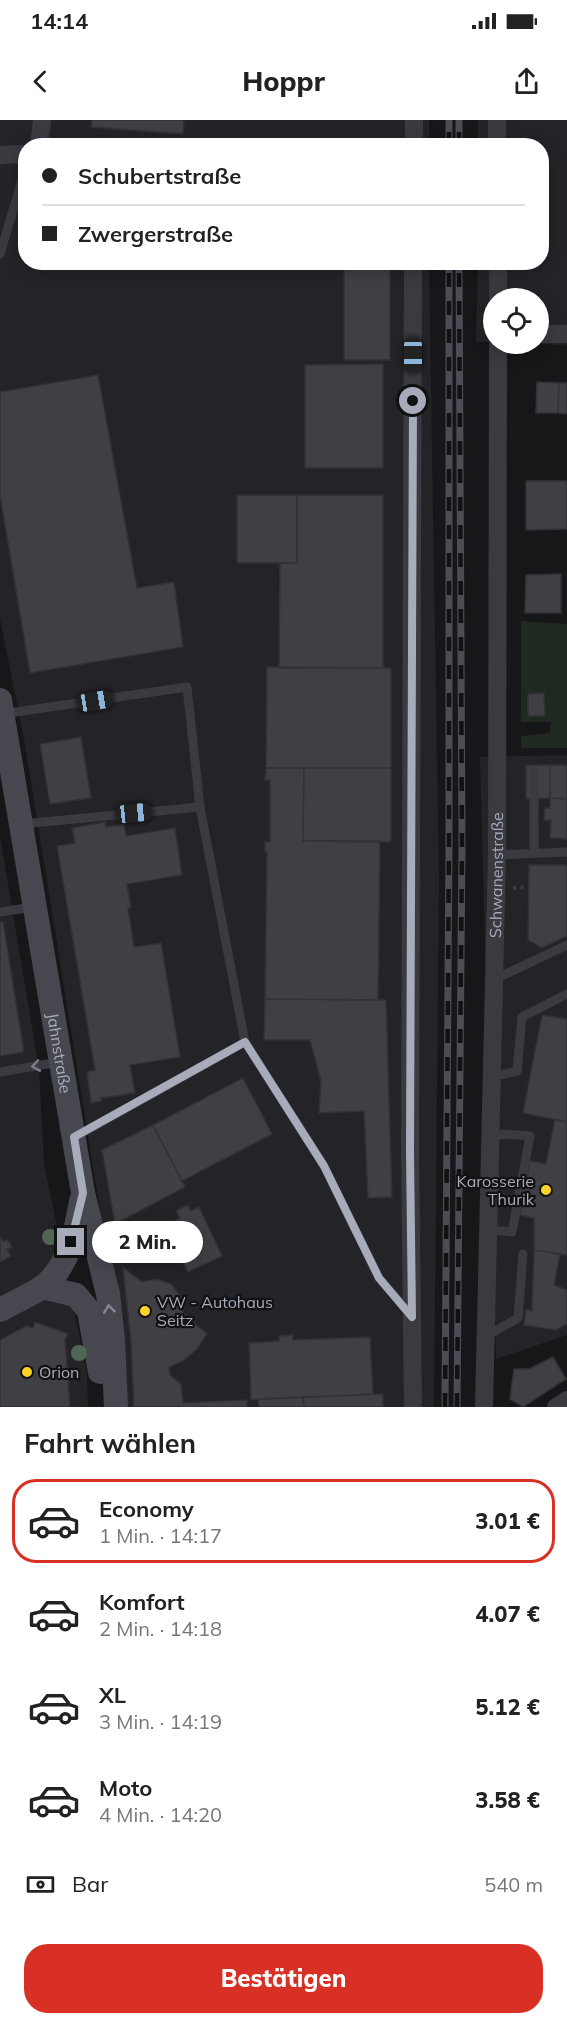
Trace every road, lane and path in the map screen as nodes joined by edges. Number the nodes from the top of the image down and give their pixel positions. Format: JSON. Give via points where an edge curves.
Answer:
{"nodes":[{"id":1,"x":42,"y":120,"type":"edge"},
{"id":2,"x":414,"y":120,"type":"edge"},
{"id":3,"x":497,"y":120,"type":"edge"},
{"id":4,"x":35,"y":138,"type":"edge"},
{"id":5,"x":414,"y":138,"type":"edge"},
{"id":6,"x":497,"y":138,"type":"edge"},
{"id":7,"x":18,"y":152,"type":"edge"},
{"id":8,"x":0,"y":154,"type":"edge"},
{"id":9,"x":18,"y":194,"type":"edge"},
{"id":10,"x":0,"y":254,"type":"edge"},
{"id":11,"x":413,"y":270,"type":"edge"},
{"id":12,"x":498,"y":270,"type":"edge"},
{"id":13,"x":498,"y":288,"type":"edge"},
{"id":14,"x":549,"y":334,"type":"edge"},
{"id":15,"x":567,"y":334,"type":"edge"},
{"id":16,"x":498,"y":354,"type":"edge"},
{"id":17,"x":1,"y":707,"type":"edge"},
{"id":18,"x":534,"y":772,"type":"dead end"},
{"id":19,"x":200,"y":807,"type":"junction"},
{"id":20,"x":22,"y":824,"type":"junction"},
{"id":21,"x":567,"y":852,"type":"edge"},
{"id":22,"x":534,"y":853,"type":"junction"},
{"id":23,"x":497,"y":855,"type":"junction"},
{"id":24,"x":36,"y":906,"type":"junction"},
{"id":25,"x":2,"y":912,"type":"edge"},
{"id":26,"x":567,"y":945,"type":"edge"},
{"id":27,"x":493,"y":980,"type":"junction"},
{"id":28,"x":567,"y":994,"type":"edge"},
{"id":29,"x":245,"y":1042,"type":"junction"},
{"id":30,"x":61,"y":1062,"type":"junction"},
{"id":31,"x":0,"y":1072,"type":"edge"},
{"id":32,"x":492,"y":1077,"type":"junction"},
{"id":33,"x":74,"y":1137,"type":"junction"},
{"id":34,"x":490,"y":1137,"type":"junction"},
{"id":35,"x":83,"y":1193,"type":"junction"},
{"id":36,"x":489,"y":1230,"type":"junction"},
{"id":37,"x":523,"y":1254,"type":"dead end"},
{"id":38,"x":42,"y":1287,"type":"junction"},
{"id":39,"x":0,"y":1310,"type":"edge"},
{"id":40,"x":412,"y":1317,"type":"junction"},
{"id":41,"x":485,"y":1337,"type":"junction"},
{"id":42,"x":567,"y":1400,"type":"edge"},
{"id":43,"x":109,"y":1407,"type":"edge"},
{"id":44,"x":116,"y":1407,"type":"edge"},
{"id":45,"x":413,"y":1407,"type":"edge"},
{"id":46,"x":484,"y":1407,"type":"edge"},
{"id":47,"x":556,"y":1407,"type":"edge"}],
"edges":[{"from":1,"to":4,"type":"street"},
{"from":2,"to":5,"type":"street"},
{"from":3,"to":6,"type":"street"},
{"from":7,"to":8,"type":"street"},
{"from":9,"to":10,"type":"lane"},
{"from":11,"to":40,"type":"street"},
{"from":12,"to":13,"type":"street"},
{"from":14,"to":15,"type":"street"},
{"from":16,"to":23,"type":"street","name":"Schwanenstraße"},
{"from":17,"to":19,"type":"lane","via":[[187,687]]},
{"from":17,"to":20,"type":"main road","name":"Jahnstraße"},
{"from":18,"to":22,"type":"lane"},
{"from":19,"to":20,"type":"lane"},
{"from":19,"to":29,"type":"lane"},
{"from":20,"to":24,"type":"main road","name":"Jahnstraße"},
{"from":21,"to":22,"type":"lane"},
{"from":22,"to":23,"type":"lane"},
{"from":23,"to":27,"type":"street","name":"Schwanenstraße"},
{"from":24,"to":25,"type":"lane"},
{"from":24,"to":30,"type":"main road","name":"Jahnstraße"},
{"from":26,"to":27,"type":"lane"},
{"from":27,"to":32,"type":"street","name":"Schwanenstraße"},
{"from":28,"to":32,"type":"lane","via":[[522,1017],[517,1071]]},
{"from":29,"to":33,"type":"lane"},
{"from":29,"to":40,"type":"lane","via":[[324,1166],[379,1278]]},
{"from":30,"to":31,"type":"lane","one_way":true},
{"from":30,"to":33,"type":"main road","name":"Jahnstraße"},
{"from":32,"to":34,"type":"street","name":"Schwanenstraße"},
{"from":33,"to":35,"type":"main road","name":"Jahnstraße"},
{"from":34,"to":36,"type":"street","name":"Schwanenstraße"},
{"from":34,"to":36,"type":"lane","via":[[530,1136],[512,1232]]},
{"from":35,"to":38,"type":"main road","via":[[67,1254]]},
{"from":44,"to":35,"type":"main road","name":"Jahnstraße","one_way":true,"via":[[108,1294]]},
{"from":36,"to":41,"type":"street","name":"Schwanenstraße"},
{"from":37,"to":41,"type":"lane","via":[[518,1318]]},
{"from":38,"to":39,"type":"main road"},
{"from":38,"to":43,"type":"main road","via":[[76,1295],[90,1311]]},
{"from":40,"to":45,"type":"street"},
{"from":41,"to":46,"type":"street","name":"Schwanenstraße"},
{"from":42,"to":47,"type":"street"}]}
